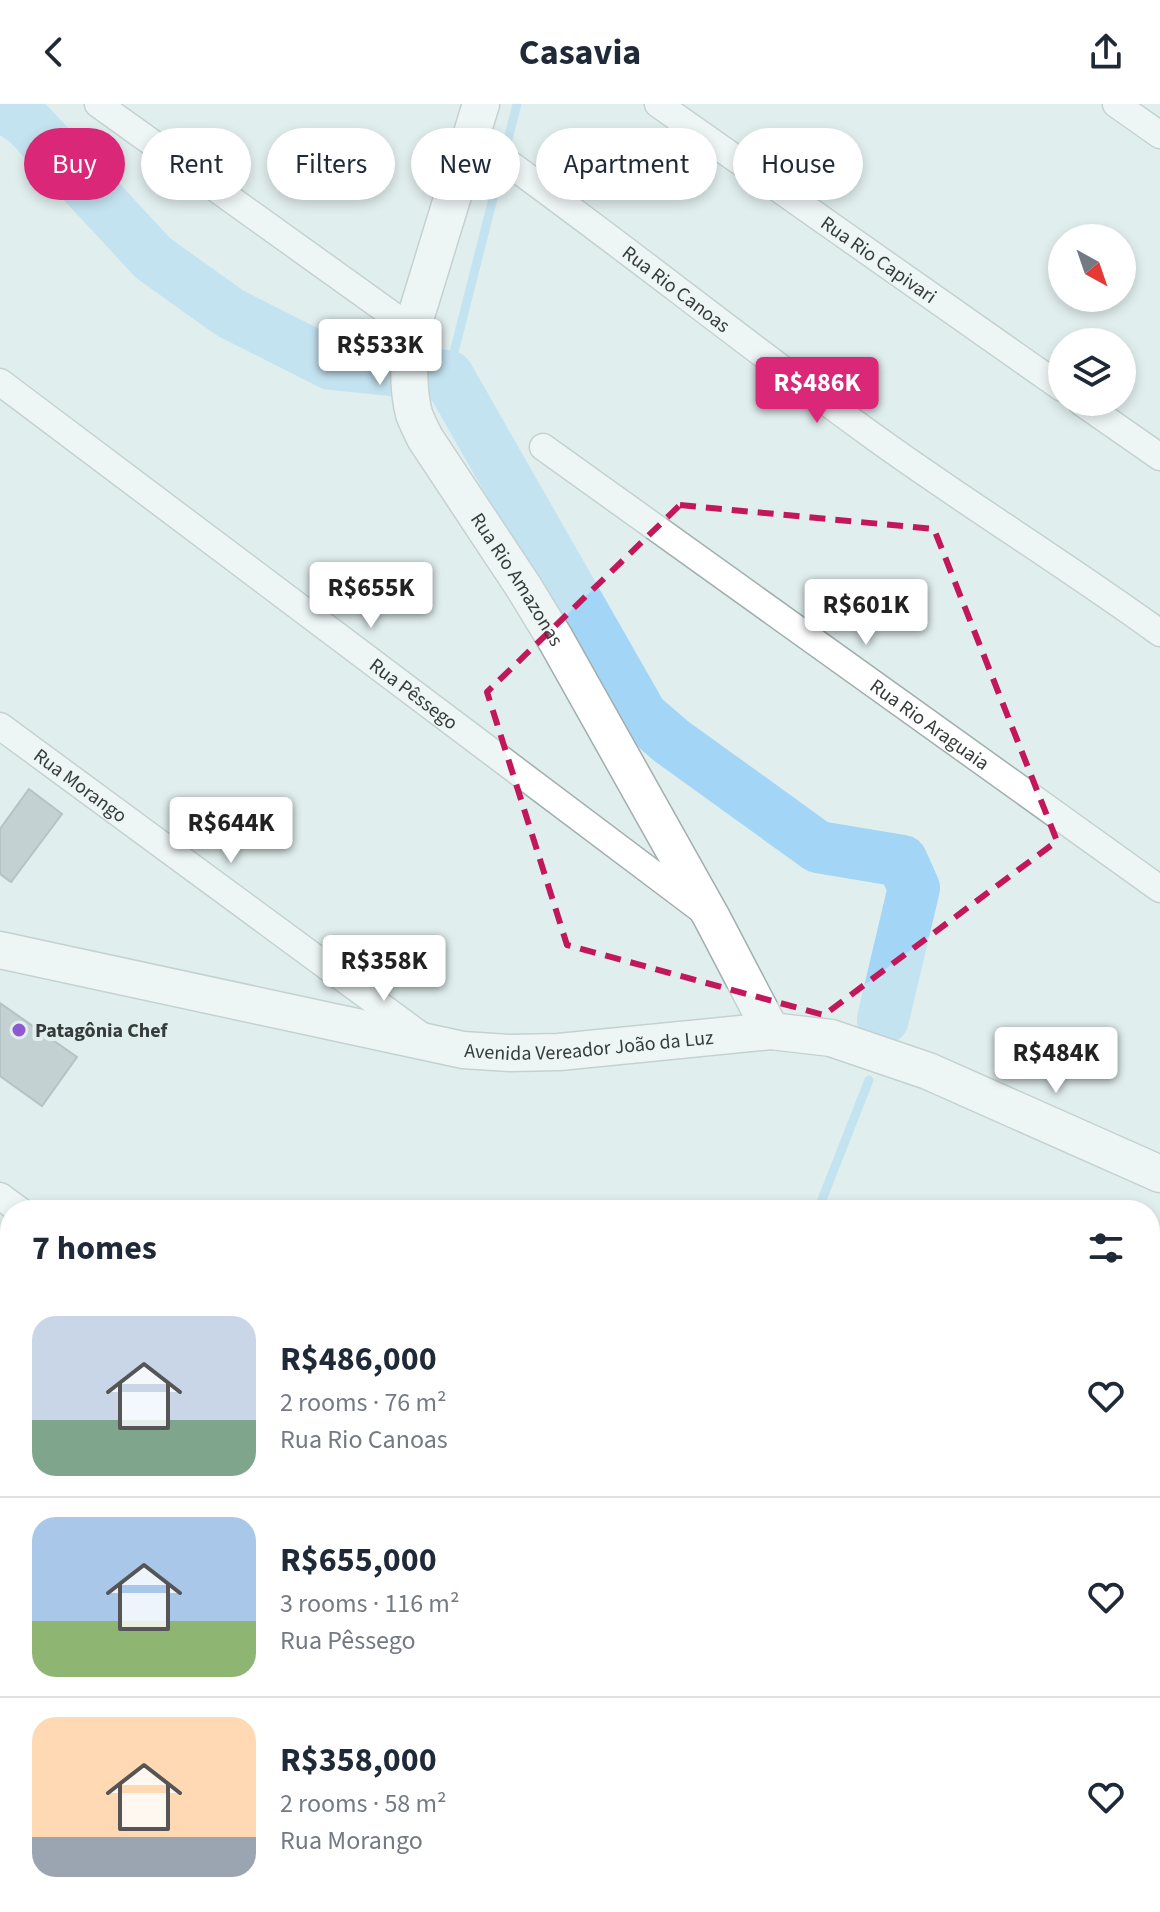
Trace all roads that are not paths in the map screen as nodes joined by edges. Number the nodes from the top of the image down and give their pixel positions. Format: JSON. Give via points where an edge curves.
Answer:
{"nodes":[{"id":1,"x":98,"y":104,"type":"edge"},
{"id":2,"x":658,"y":104,"type":"edge"},
{"id":3,"x":1116,"y":104,"type":"edge"},
{"id":4,"x":1160,"y":135,"type":"edge"},
{"id":5,"x":520,"y":163,"type":"edge"},
{"id":6,"x":465,"y":200,"type":"edge"},
{"id":7,"x":410,"y":341,"type":"junction"},
{"id":8,"x":1048,"y":378,"type":"edge"},
{"id":9,"x":0,"y":382,"type":"edge"},
{"id":10,"x":1101,"y":416,"type":"edge"},
{"id":11,"x":543,"y":447,"type":"dead end"},
{"id":12,"x":1160,"y":457,"type":"edge"},
{"id":13,"x":1160,"y":633,"type":"edge"},
{"id":14,"x":0,"y":726,"type":"edge"},
{"id":15,"x":1160,"y":889,"type":"edge"},
{"id":16,"x":712,"y":918,"type":"junction"},
{"id":17,"x":0,"y":950,"type":"edge"},
{"id":18,"x":771,"y":1031,"type":"junction"},
{"id":19,"x":432,"y":1044,"type":"junction"},
{"id":20,"x":1160,"y":1174,"type":"edge"}],
"edges":[{"from":1,"to":7,"type":"street"},
{"from":2,"to":8,"type":"street","name":"Rua Rio Capivari"},
{"from":3,"to":4,"type":"street"},
{"from":5,"to":13,"type":"street","name":"Rua Rio Canoas","via":[[869,434]]},
{"from":6,"to":7,"type":"street","name":"Rua Rio Amazonas"},
{"from":7,"to":16,"type":"street","name":"Rua Rio Amazonas","via":[[410,386],[425,438],[556,640]]},
{"from":9,"to":16,"type":"street","name":"Rua Pêssego"},
{"from":10,"to":12,"type":"street"},
{"from":11,"to":15,"type":"street","name":"Rua Rio Araguaia"},
{"from":14,"to":19,"type":"street","name":"Rua Morango"},
{"from":16,"to":18,"type":"street","name":"Rua Rio Amazonas"},
{"from":17,"to":19,"type":"street","name":"Avenida Vereador João da Luz"},
{"from":18,"to":19,"type":"street","name":"Avenida Vereador João da Luz","via":[[559,1052],[510,1053]]},
{"from":18,"to":20,"type":"street","name":"Avenida Vereador João da Luz","via":[[831,1038],[928,1071]]}]}
